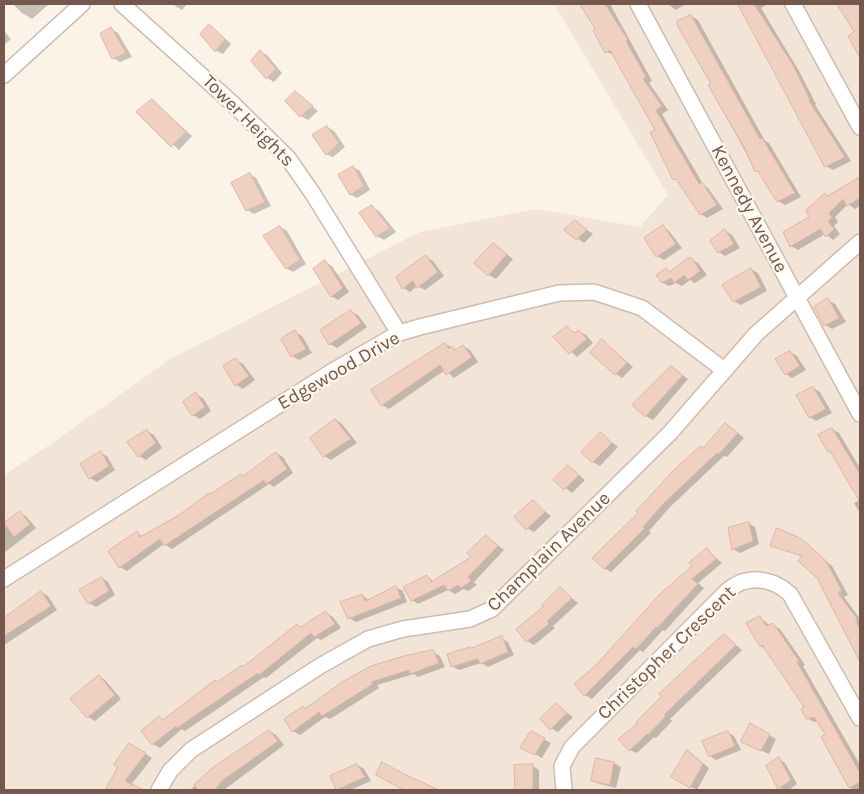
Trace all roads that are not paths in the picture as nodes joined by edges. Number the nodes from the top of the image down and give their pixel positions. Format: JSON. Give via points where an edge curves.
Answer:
{"nodes":[{"id":1,"x":82,"y":4,"type":"edge"},
{"id":2,"x":122,"y":4,"type":"edge"},
{"id":3,"x":638,"y":4,"type":"edge"},
{"id":4,"x":793,"y":4,"type":"edge"},
{"id":5,"x":4,"y":75,"type":"edge"},
{"id":6,"x":860,"y":127,"type":"edge"},
{"id":7,"x":860,"y":242,"type":"edge"},
{"id":8,"x":796,"y":296,"type":"junction"},
{"id":9,"x":399,"y":333,"type":"junction"},
{"id":10,"x":724,"y":370,"type":"junction"},
{"id":11,"x":860,"y":414,"type":"edge"},
{"id":12,"x":4,"y":579,"type":"edge"},
{"id":13,"x":860,"y":718,"type":"edge"},
{"id":14,"x":159,"y":790,"type":"edge"},
{"id":15,"x":564,"y":790,"type":"edge"}],
"edges":[{"from":1,"to":5,"type":"street"},
{"from":2,"to":9,"type":"street","name":"Tower Heights","via":[[288,158]]},
{"from":3,"to":8,"type":"street","name":"Kennedy Avenue"},
{"from":4,"to":6,"type":"street"},
{"from":7,"to":8,"type":"street","name":"Champlain Avenue"},
{"from":8,"to":10,"type":"street","name":"Champlain Avenue"},
{"from":8,"to":11,"type":"street","name":"Kennedy Avenue"},
{"from":9,"to":10,"type":"street","name":"Edgewood Drive","via":[[559,293],[594,292],[642,308]]},
{"from":9,"to":12,"type":"street","name":"Edgewood Drive"},
{"from":10,"to":14,"type":"street","name":"Champlain Avenue","via":[[670,433],[492,609],[470,619],[368,639],[191,750],[175,764]]},
{"from":13,"to":15,"type":"street","name":"Christopher Crescent","via":[[790,594],[768,581],[746,581],[726,592],[572,747],[562,766]]}]}
